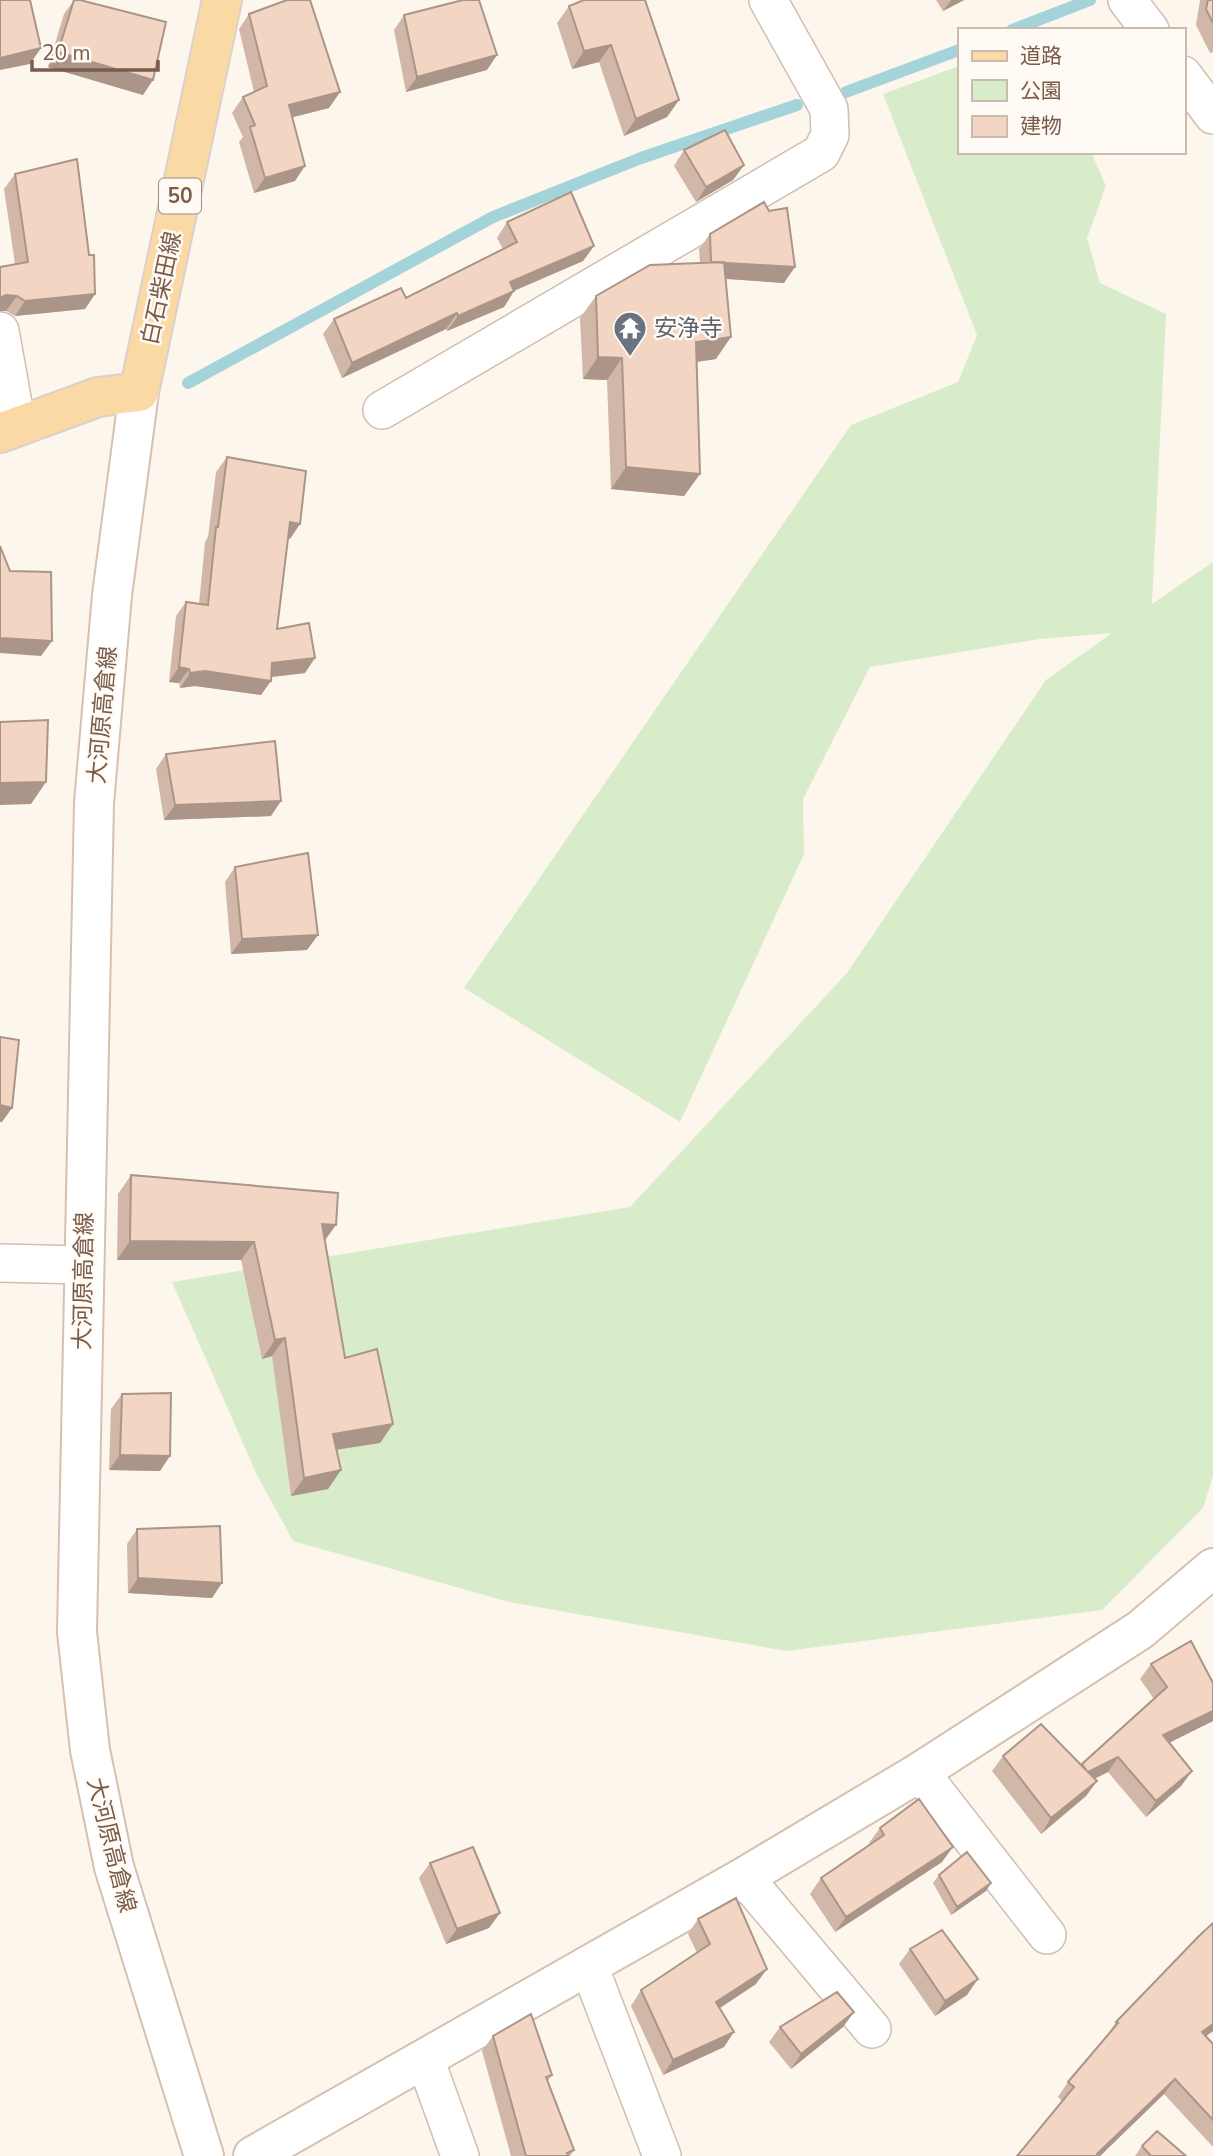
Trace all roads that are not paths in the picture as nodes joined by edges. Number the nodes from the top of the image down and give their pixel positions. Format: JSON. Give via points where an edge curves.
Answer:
{"nodes":[{"id":1,"x":222,"y":0,"type":"edge"},
{"id":2,"x":768,"y":0,"type":"edge"},
{"id":3,"x":1127,"y":0,"type":"edge"},
{"id":4,"x":1148,"y":28,"type":"edge"},
{"id":5,"x":1185,"y":78,"type":"edge"},
{"id":6,"x":1213,"y":115,"type":"edge"},
{"id":7,"x":0,"y":331,"type":"edge"},
{"id":8,"x":139,"y":392,"type":"junction"},
{"id":9,"x":382,"y":410,"type":"dead end"},
{"id":10,"x":8,"y":430,"type":"edge"},
{"id":11,"x":0,"y":1263,"type":"edge"},
{"id":12,"x":83,"y":1265,"type":"junction"},
{"id":13,"x":1213,"y":1568,"type":"edge"},
{"id":14,"x":919,"y":1772,"type":"junction"},
{"id":15,"x":744,"y":1877,"type":"junction"},
{"id":16,"x":1047,"y":1935,"type":"dead end"},
{"id":17,"x":589,"y":1966,"type":"junction"},
{"id":18,"x":872,"y":2029,"type":"dead end"},
{"id":19,"x":425,"y":2059,"type":"junction"},
{"id":20,"x":204,"y":2156,"type":"edge"},
{"id":21,"x":253,"y":2156,"type":"edge"},
{"id":22,"x":460,"y":2156,"type":"edge"},
{"id":23,"x":662,"y":2156,"type":"edge"}],
"edges":[{"from":1,"to":8,"type":"main road","name":"白石柴田線","number":"50"},
{"from":2,"to":9,"type":"street","via":[[829,109],[830,135],[821,153]]},
{"from":3,"to":4,"type":"street"},
{"from":5,"to":6,"type":"street"},
{"from":7,"to":10,"type":"street"},
{"from":8,"to":10,"type":"main road","via":[[99,397]]},
{"from":8,"to":12,"type":"main road","name":"大河原高倉線","via":[[113,595],[94,803]]},
{"from":11,"to":12,"type":"street"},
{"from":12,"to":20,"type":"main road","name":"大河原高倉線","via":[[77,1632],[90,1750],[114,1867]]},
{"from":13,"to":14,"type":"main road","via":[[1140,1630]]},
{"from":14,"to":15,"type":"main road"},
{"from":14,"to":16,"type":"street"},
{"from":15,"to":17,"type":"main road"},
{"from":15,"to":18,"type":"street"},
{"from":17,"to":19,"type":"main road"},
{"from":17,"to":23,"type":"street"},
{"from":19,"to":21,"type":"main road"},
{"from":19,"to":22,"type":"street"}]}
